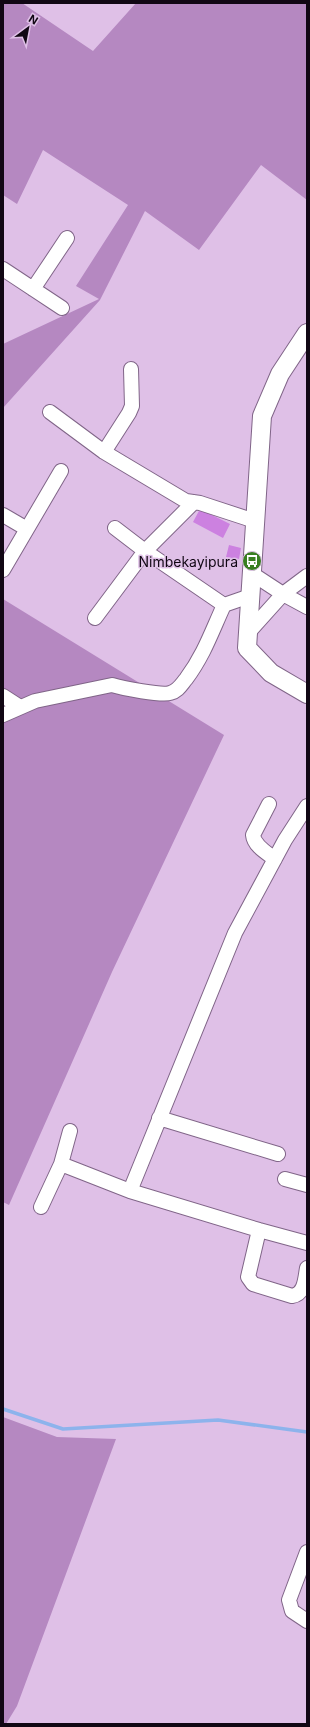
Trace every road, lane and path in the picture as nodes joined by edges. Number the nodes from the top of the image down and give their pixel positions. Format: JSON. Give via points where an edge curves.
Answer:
{"nodes":[{"id":1,"x":67,"y":238,"type":"dead end"},
{"id":2,"x":3,"y":269,"type":"edge"},
{"id":3,"x":33,"y":289,"type":"junction"},
{"id":4,"x":62,"y":308,"type":"dead end"},
{"id":5,"x":307,"y":333,"type":"edge"},
{"id":6,"x":131,"y":369,"type":"dead end"},
{"id":7,"x":50,"y":412,"type":"dead end"},
{"id":8,"x":104,"y":452,"type":"junction"},
{"id":9,"x":61,"y":472,"type":"dead end"},
{"id":10,"x":194,"y":502,"type":"junction"},
{"id":11,"x":3,"y":515,"type":"edge"},
{"id":12,"x":255,"y":521,"type":"junction"},
{"id":13,"x":115,"y":528,"type":"dead end"},
{"id":14,"x":27,"y":529,"type":"junction"},
{"id":15,"x":145,"y":551,"type":"junction"},
{"id":16,"x":3,"y":570,"type":"edge"},
{"id":17,"x":252,"y":573,"type":"junction"},
{"id":18,"x":307,"y":576,"type":"edge"},
{"id":19,"x":283,"y":594,"type":"junction"},
{"id":20,"x":250,"y":596,"type":"junction"},
{"id":21,"x":224,"y":605,"type":"junction"},
{"id":22,"x":307,"y":607,"type":"edge"},
{"id":23,"x":95,"y":618,"type":"dead end"},
{"id":24,"x":247,"y":634,"type":"junction"},
{"id":25,"x":307,"y":694,"type":"edge"},
{"id":26,"x":3,"y":696,"type":"edge"},
{"id":27,"x":20,"y":707,"type":"junction"},
{"id":28,"x":3,"y":715,"type":"edge"},
{"id":29,"x":269,"y":804,"type":"dead end"},
{"id":30,"x":307,"y":806,"type":"edge"},
{"id":31,"x":275,"y":859,"type":"junction"},
{"id":32,"x":160,"y":1118,"type":"junction"},
{"id":33,"x":70,"y":1131,"type":"dead end"},
{"id":34,"x":278,"y":1154,"type":"dead end"},
{"id":35,"x":61,"y":1164,"type":"junction"},
{"id":36,"x":285,"y":1179,"type":"dead end"},
{"id":37,"x":307,"y":1185,"type":"edge"},
{"id":38,"x":130,"y":1191,"type":"junction"},
{"id":39,"x":41,"y":1207,"type":"dead end"},
{"id":40,"x":259,"y":1230,"type":"junction"},
{"id":41,"x":307,"y":1243,"type":"edge"},
{"id":42,"x":307,"y":1268,"type":"edge"},
{"id":43,"x":307,"y":1552,"type":"edge"},
{"id":44,"x":307,"y":1621,"type":"edge"}],
"edges":[{"from":1,"to":3,"type":"street"},
{"from":2,"to":3,"type":"street"},
{"from":3,"to":4,"type":"street"},
{"from":5,"to":12,"type":"main road","via":[[280,374],[262,416]]},
{"from":6,"to":8,"type":"street","via":[[132,406]]},
{"from":7,"to":8,"type":"street"},
{"from":8,"to":10,"type":"street","via":[[186,501]]},
{"from":9,"to":14,"type":"street"},
{"from":10,"to":12,"type":"street"},
{"from":10,"to":15,"type":"street"},
{"from":11,"to":14,"type":"street"},
{"from":12,"to":17,"type":"main road"},
{"from":13,"to":15,"type":"street"},
{"from":14,"to":16,"type":"street"},
{"from":15,"to":21,"type":"street"},
{"from":15,"to":23,"type":"street"},
{"from":17,"to":19,"type":"street"},
{"from":17,"to":20,"type":"main road"},
{"from":18,"to":19,"type":"street"},
{"from":19,"to":22,"type":"street"},
{"from":19,"to":24,"type":"street"},
{"from":20,"to":21,"type":"street"},
{"from":20,"to":24,"type":"main road"},
{"from":21,"to":27,"type":"street","via":[[208,645],[177,691],[168,694],[112,685],[35,701]]},
{"from":24,"to":25,"type":"main road","via":[[246,648],[271,673]]},
{"from":26,"to":27,"type":"street"},
{"from":27,"to":28,"type":"street"},
{"from":29,"to":31,"type":"street","via":[[253,839]]},
{"from":30,"to":31,"type":"street"},
{"from":31,"to":32,"type":"street","via":[[235,933]]},
{"from":32,"to":34,"type":"street"},
{"from":32,"to":38,"type":"street"},
{"from":33,"to":35,"type":"street"},
{"from":35,"to":38,"type":"street"},
{"from":35,"to":39,"type":"street"},
{"from":36,"to":37,"type":"street"},
{"from":38,"to":40,"type":"street"},
{"from":40,"to":41,"type":"street"},
{"from":40,"to":42,"type":"street","via":[[248,1277],[253,1284],[292,1296],[298,1295],[302,1290]]},
{"from":43,"to":44,"type":"street","via":[[289,1600],[292,1611]]}]}
